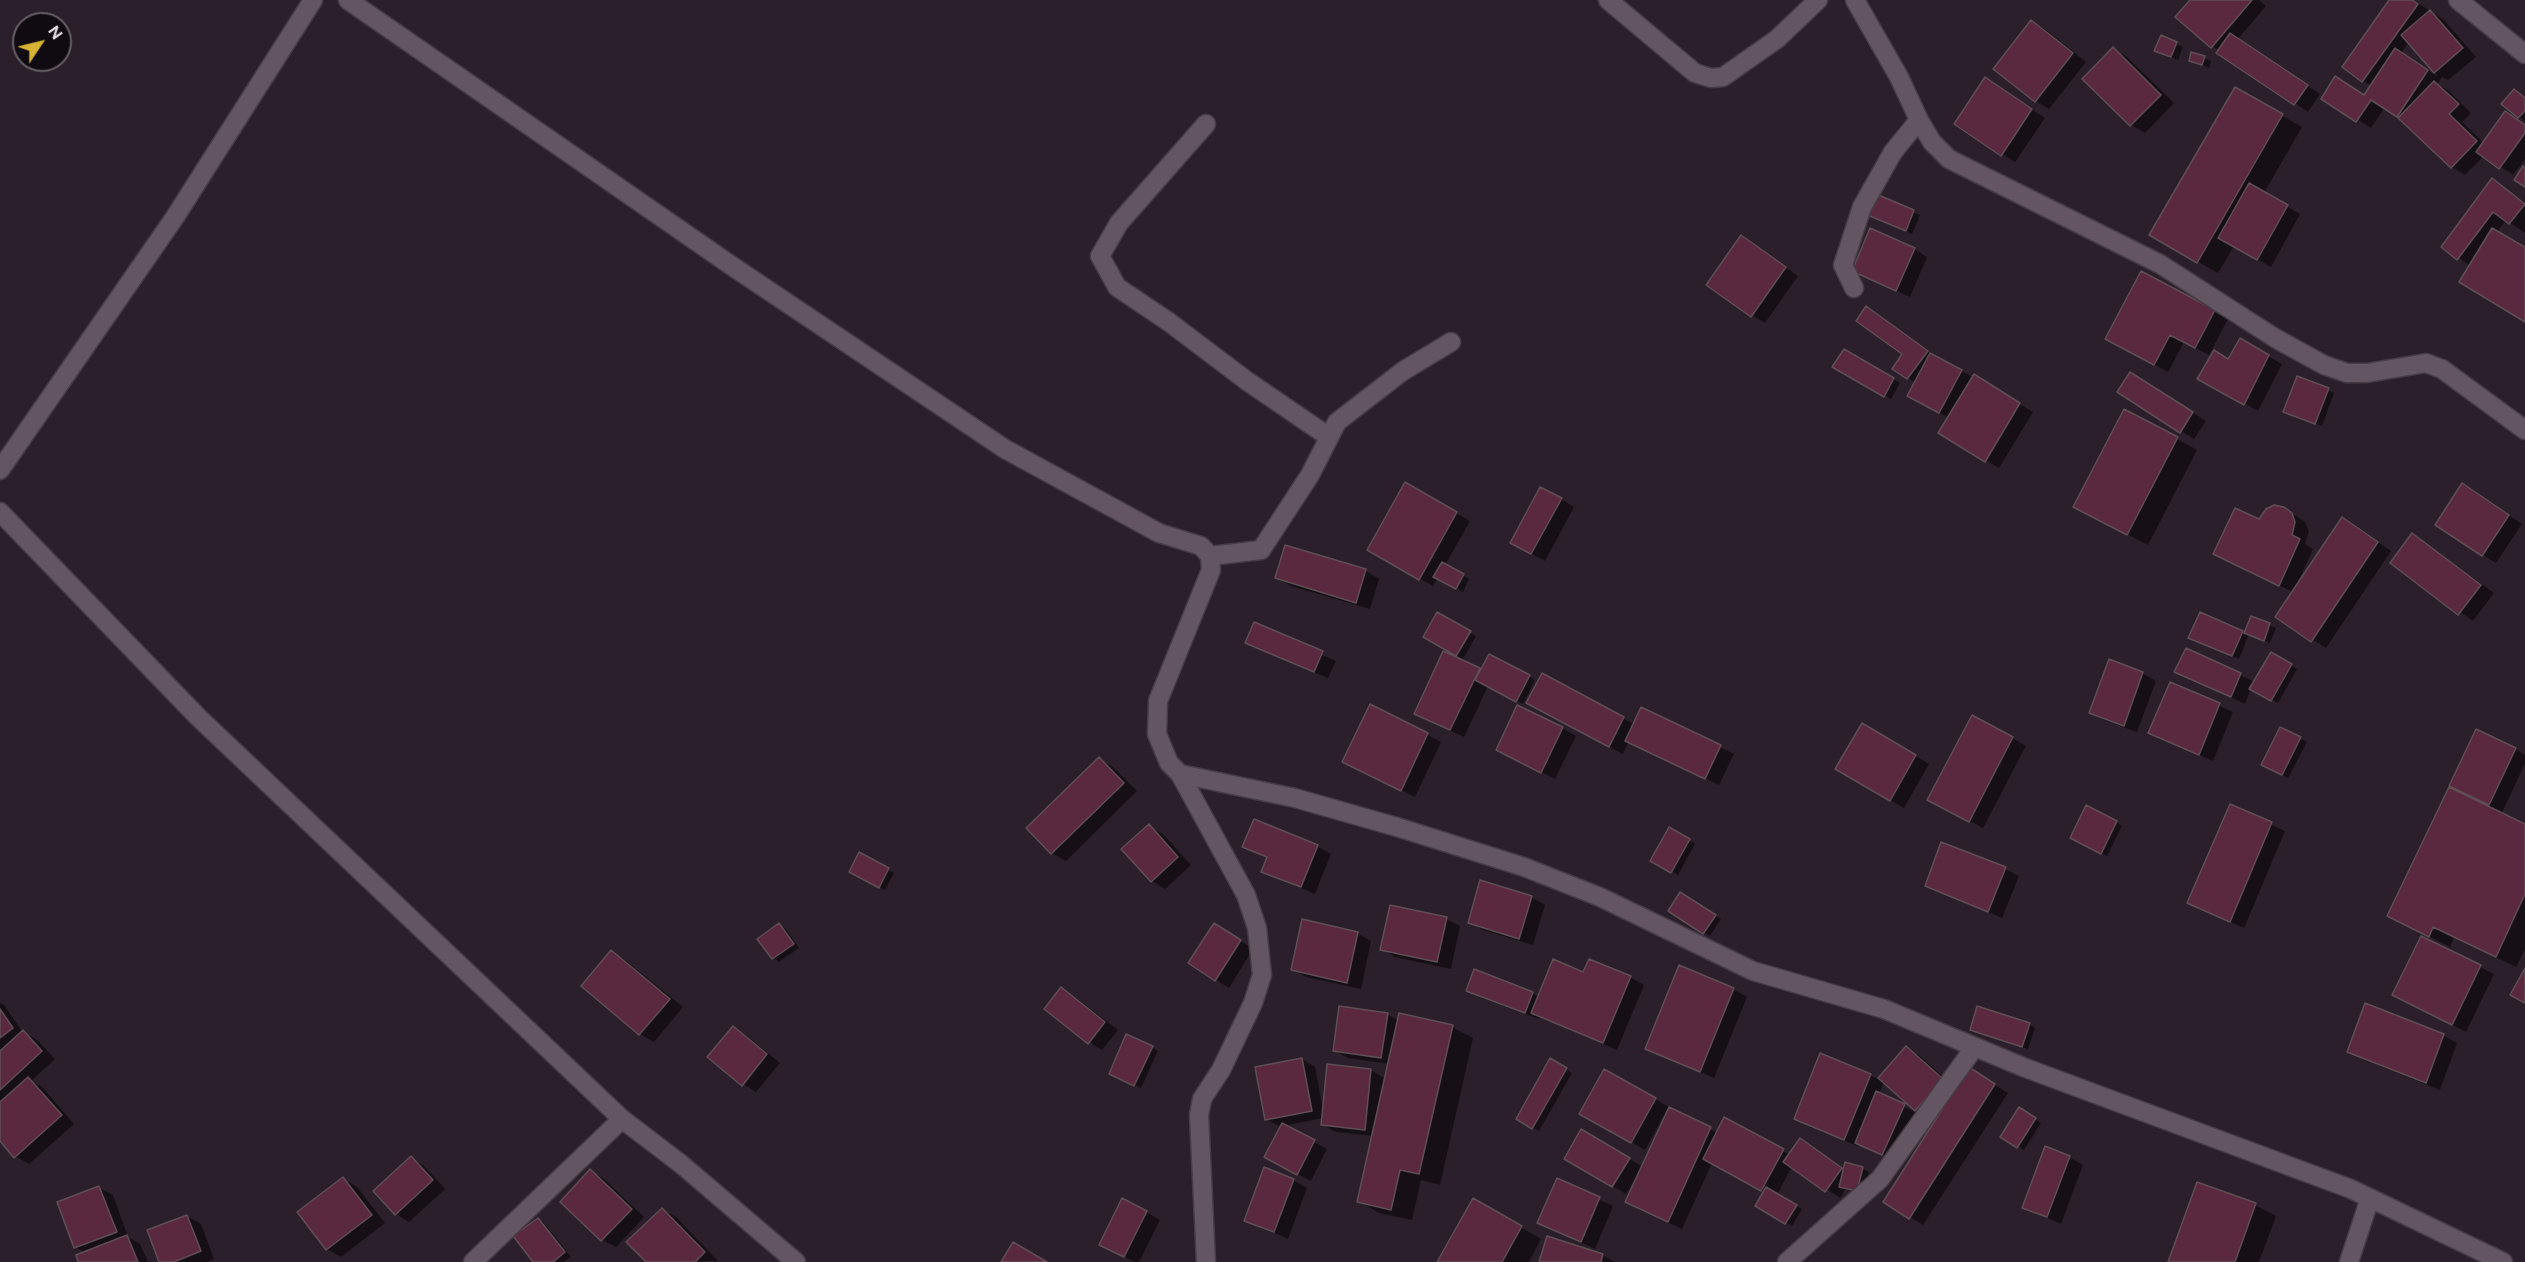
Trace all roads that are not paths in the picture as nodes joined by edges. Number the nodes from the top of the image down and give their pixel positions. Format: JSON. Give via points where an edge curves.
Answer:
{"nodes":[{"id":1,"x":313,"y":0,"type":"edge"},
{"id":2,"x":348,"y":0,"type":"edge"},
{"id":3,"x":1608,"y":0,"type":"edge"},
{"id":4,"x":1818,"y":0,"type":"edge"},
{"id":5,"x":1855,"y":0,"type":"edge"},
{"id":6,"x":2458,"y":0,"type":"edge"},
{"id":7,"x":2525,"y":54,"type":"edge"},
{"id":8,"x":1919,"y":120,"type":"junction"},
{"id":9,"x":1206,"y":124,"type":"dead end"},
{"id":10,"x":1854,"y":288,"type":"dead end"},
{"id":11,"x":1451,"y":342,"type":"dead end"},
{"id":12,"x":2525,"y":430,"type":"edge"},
{"id":13,"x":1329,"y":437,"type":"junction"},
{"id":14,"x":0,"y":470,"type":"edge"},
{"id":15,"x":0,"y":512,"type":"edge"},
{"id":16,"x":1210,"y":556,"type":"junction"},
{"id":17,"x":1180,"y":774,"type":"junction"},
{"id":18,"x":1974,"y":1048,"type":"junction"},
{"id":19,"x":622,"y":1119,"type":"junction"},
{"id":20,"x":2370,"y":1198,"type":"junction"},
{"id":21,"x":473,"y":1262,"type":"edge"},
{"id":22,"x":796,"y":1262,"type":"edge"},
{"id":23,"x":1206,"y":1262,"type":"edge"},
{"id":24,"x":1787,"y":1262,"type":"edge"},
{"id":25,"x":2349,"y":1262,"type":"edge"},
{"id":26,"x":2503,"y":1262,"type":"edge"}],
"edges":[{"from":1,"to":14,"type":"street","via":[[175,217]]},
{"from":2,"to":16,"type":"street","via":[[732,266],[1005,448],[1159,534],[1201,546]]},
{"from":3,"to":4,"type":"street","via":[[1695,73],[1711,78],[1723,77],[1777,39]]},
{"from":5,"to":8,"type":"street"},
{"from":6,"to":7,"type":"street"},
{"from":8,"to":10,"type":"street","via":[[1893,152],[1862,207],[1844,265]]},
{"from":8,"to":12,"type":"street","via":[[1932,142],[1949,159],[2160,264],[2324,365],[2367,373],[2426,363],[2442,369]]},
{"from":9,"to":13,"type":"street","via":[[1119,223],[1100,256],[1117,287]]},
{"from":11,"to":13,"type":"street","via":[[1360,402],[1336,422]]},
{"from":13,"to":16,"type":"street","via":[[1310,475],[1261,550]]},
{"from":15,"to":19,"type":"street","via":[[198,717]]},
{"from":16,"to":17,"type":"street","via":[[1211,570],[1158,701],[1157,734],[1169,763]]},
{"from":17,"to":18,"type":"street","via":[[1295,798],[1524,867],[1600,897],[1753,971],[1884,1009]]},
{"from":17,"to":23,"type":"street","via":[[1246,895],[1257,928],[1262,975],[1221,1070],[1202,1100],[1199,1115]]},
{"from":18,"to":20,"type":"street"},
{"from":18,"to":24,"type":"street","via":[[1880,1179]]},
{"from":19,"to":21,"type":"street"},
{"from":19,"to":22,"type":"street"},
{"from":20,"to":25,"type":"street"},
{"from":20,"to":26,"type":"street"}]}
